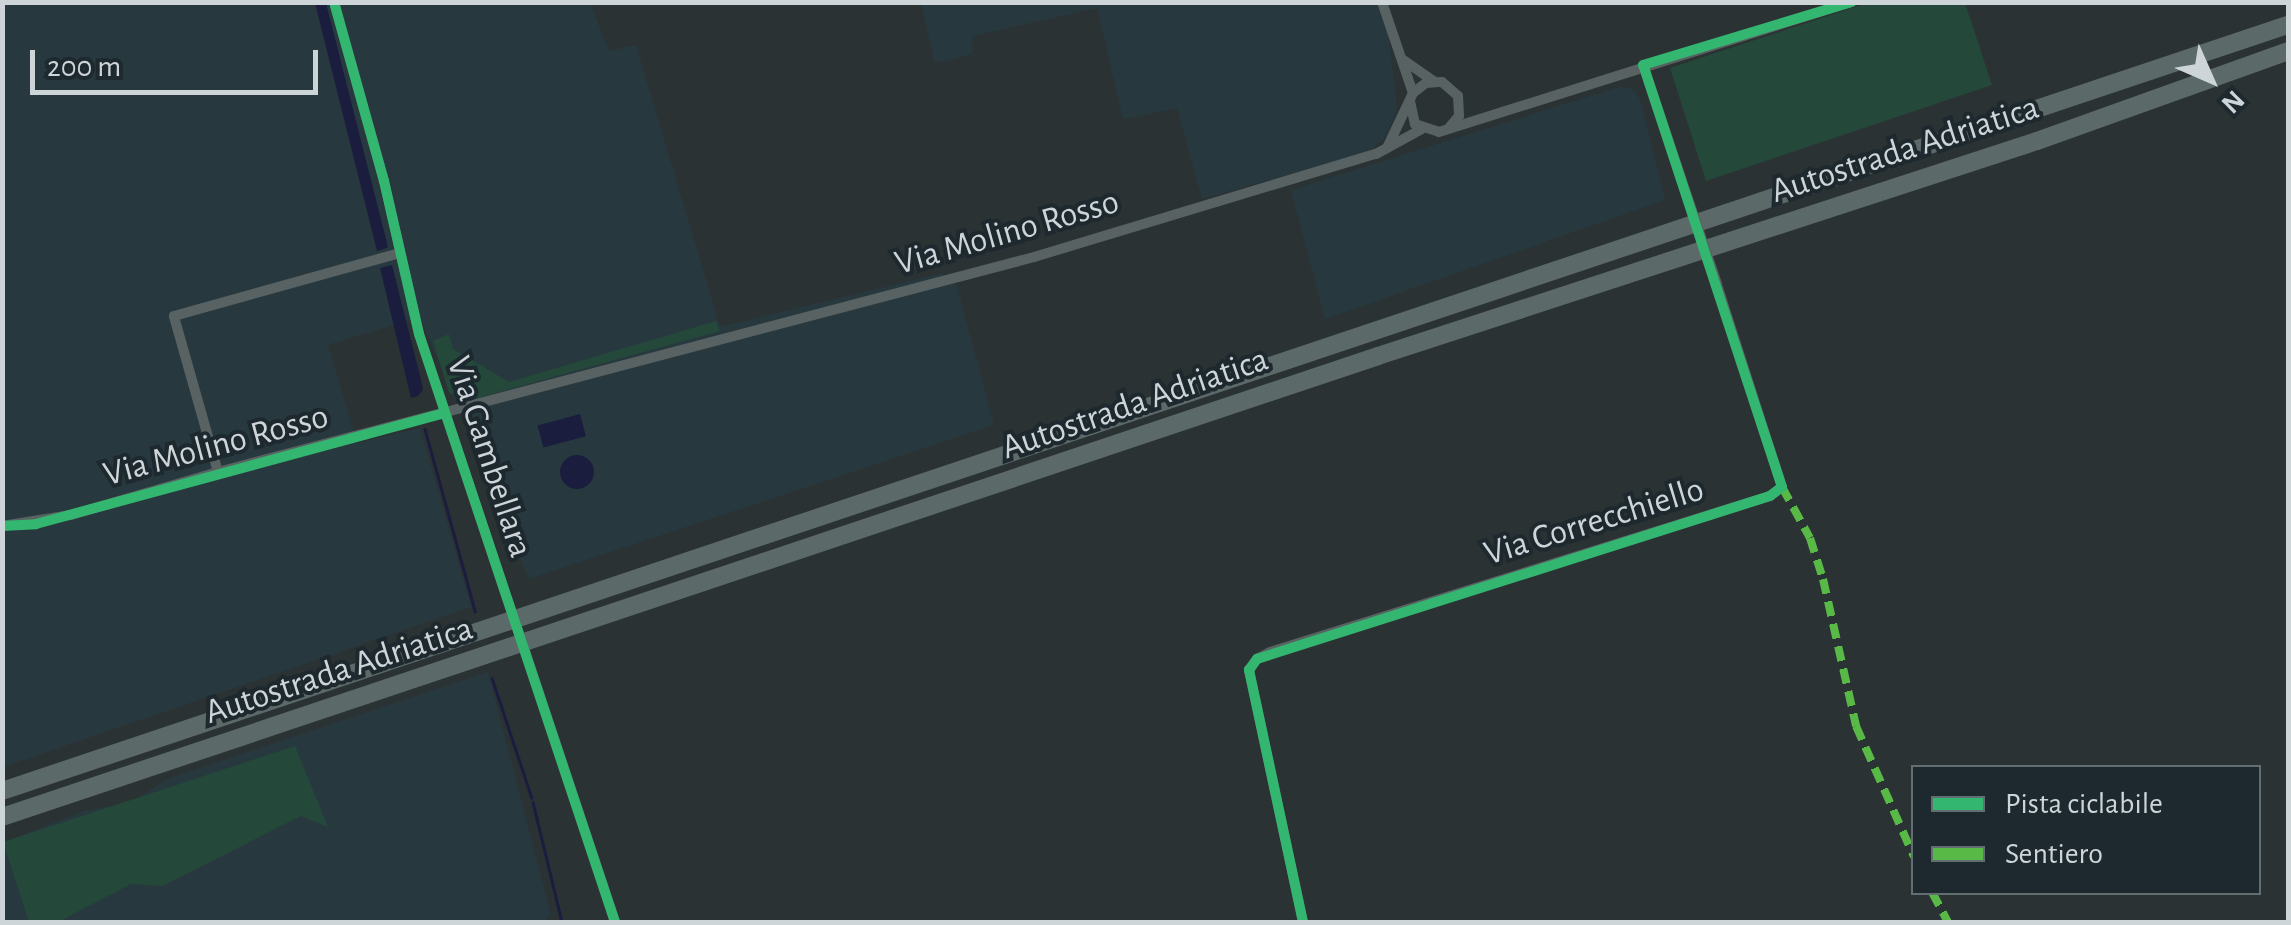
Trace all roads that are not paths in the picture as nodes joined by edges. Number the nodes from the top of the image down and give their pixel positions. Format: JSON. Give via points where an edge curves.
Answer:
{"nodes":[{"id":1,"x":334,"y":2,"type":"edge"},
{"id":2,"x":1382,"y":2,"type":"edge"},
{"id":3,"x":1852,"y":2,"type":"edge"},
{"id":4,"x":2288,"y":25,"type":"edge"},
{"id":5,"x":2288,"y":51,"type":"edge"},
{"id":6,"x":1402,"y":58,"type":"junction"},
{"id":7,"x":1643,"y":65,"type":"junction"},
{"id":8,"x":1434,"y":81,"type":"junction"},
{"id":9,"x":1411,"y":97,"type":"junction"},
{"id":10,"x":1460,"y":99,"type":"junction"},
{"id":11,"x":1483,"y":118,"type":"junction"},
{"id":12,"x":1448,"y":129,"type":"junction"},
{"id":13,"x":1422,"y":130,"type":"junction"},
{"id":14,"x":1386,"y":149,"type":"junction"},
{"id":15,"x":399,"y":252,"type":"junction"},
{"id":16,"x":444,"y":414,"type":"junction"},
{"id":17,"x":218,"y":472,"type":"junction"},
{"id":18,"x":2,"y":526,"type":"edge"},
{"id":19,"x":2,"y":791,"type":"edge"},
{"id":20,"x":2,"y":817,"type":"edge"},
{"id":21,"x":615,"y":922,"type":"edge"},
{"id":22,"x":1303,"y":922,"type":"edge"}],
"edges":[{"from":1,"to":15,"type":"street","name":"Via Gambellara"},
{"from":2,"to":6,"type":"street"},
{"from":3,"to":7,"type":"street"},
{"from":4,"to":19,"type":"highway","name":"Autostrada Adriatica"},
{"from":5,"to":20,"type":"highway","name":"Autostrada Adriatica","via":[[1999,154]]},
{"from":6,"to":8,"type":"street"},
{"from":6,"to":9,"type":"street"},
{"from":7,"to":11,"type":"street"},
{"from":7,"to":22,"type":"street","name":"Via Correcchiello","bridge":true,"via":[[1782,487],[1257,659],[1249,670]]},
{"from":8,"to":9,"type":"street"},
{"from":8,"to":10,"type":"street","via":[[1450,85]]},
{"from":9,"to":13,"type":"street","via":[[1411,117]]},
{"from":9,"to":14,"type":"street"},
{"from":10,"to":11,"type":"street"},
{"from":10,"to":12,"type":"street","via":[[1459,116]]},
{"from":11,"to":12,"type":"street"},
{"from":12,"to":13,"type":"street"},
{"from":13,"to":14,"type":"street","name":"Via Molino Rosso"},
{"from":14,"to":16,"type":"street","name":"Via Molino Rosso","via":[[1034,257]]},
{"from":15,"to":16,"type":"street","name":"Via Gambellara"},
{"from":15,"to":17,"type":"street","via":[[174,316]]},
{"from":16,"to":17,"type":"street","name":"Via Molino Rosso"},
{"from":16,"to":21,"type":"street","name":"Via Gambellara","bridge":true},
{"from":17,"to":18,"type":"street","name":"Via Molino Rosso","via":[[36,524]]}]}
